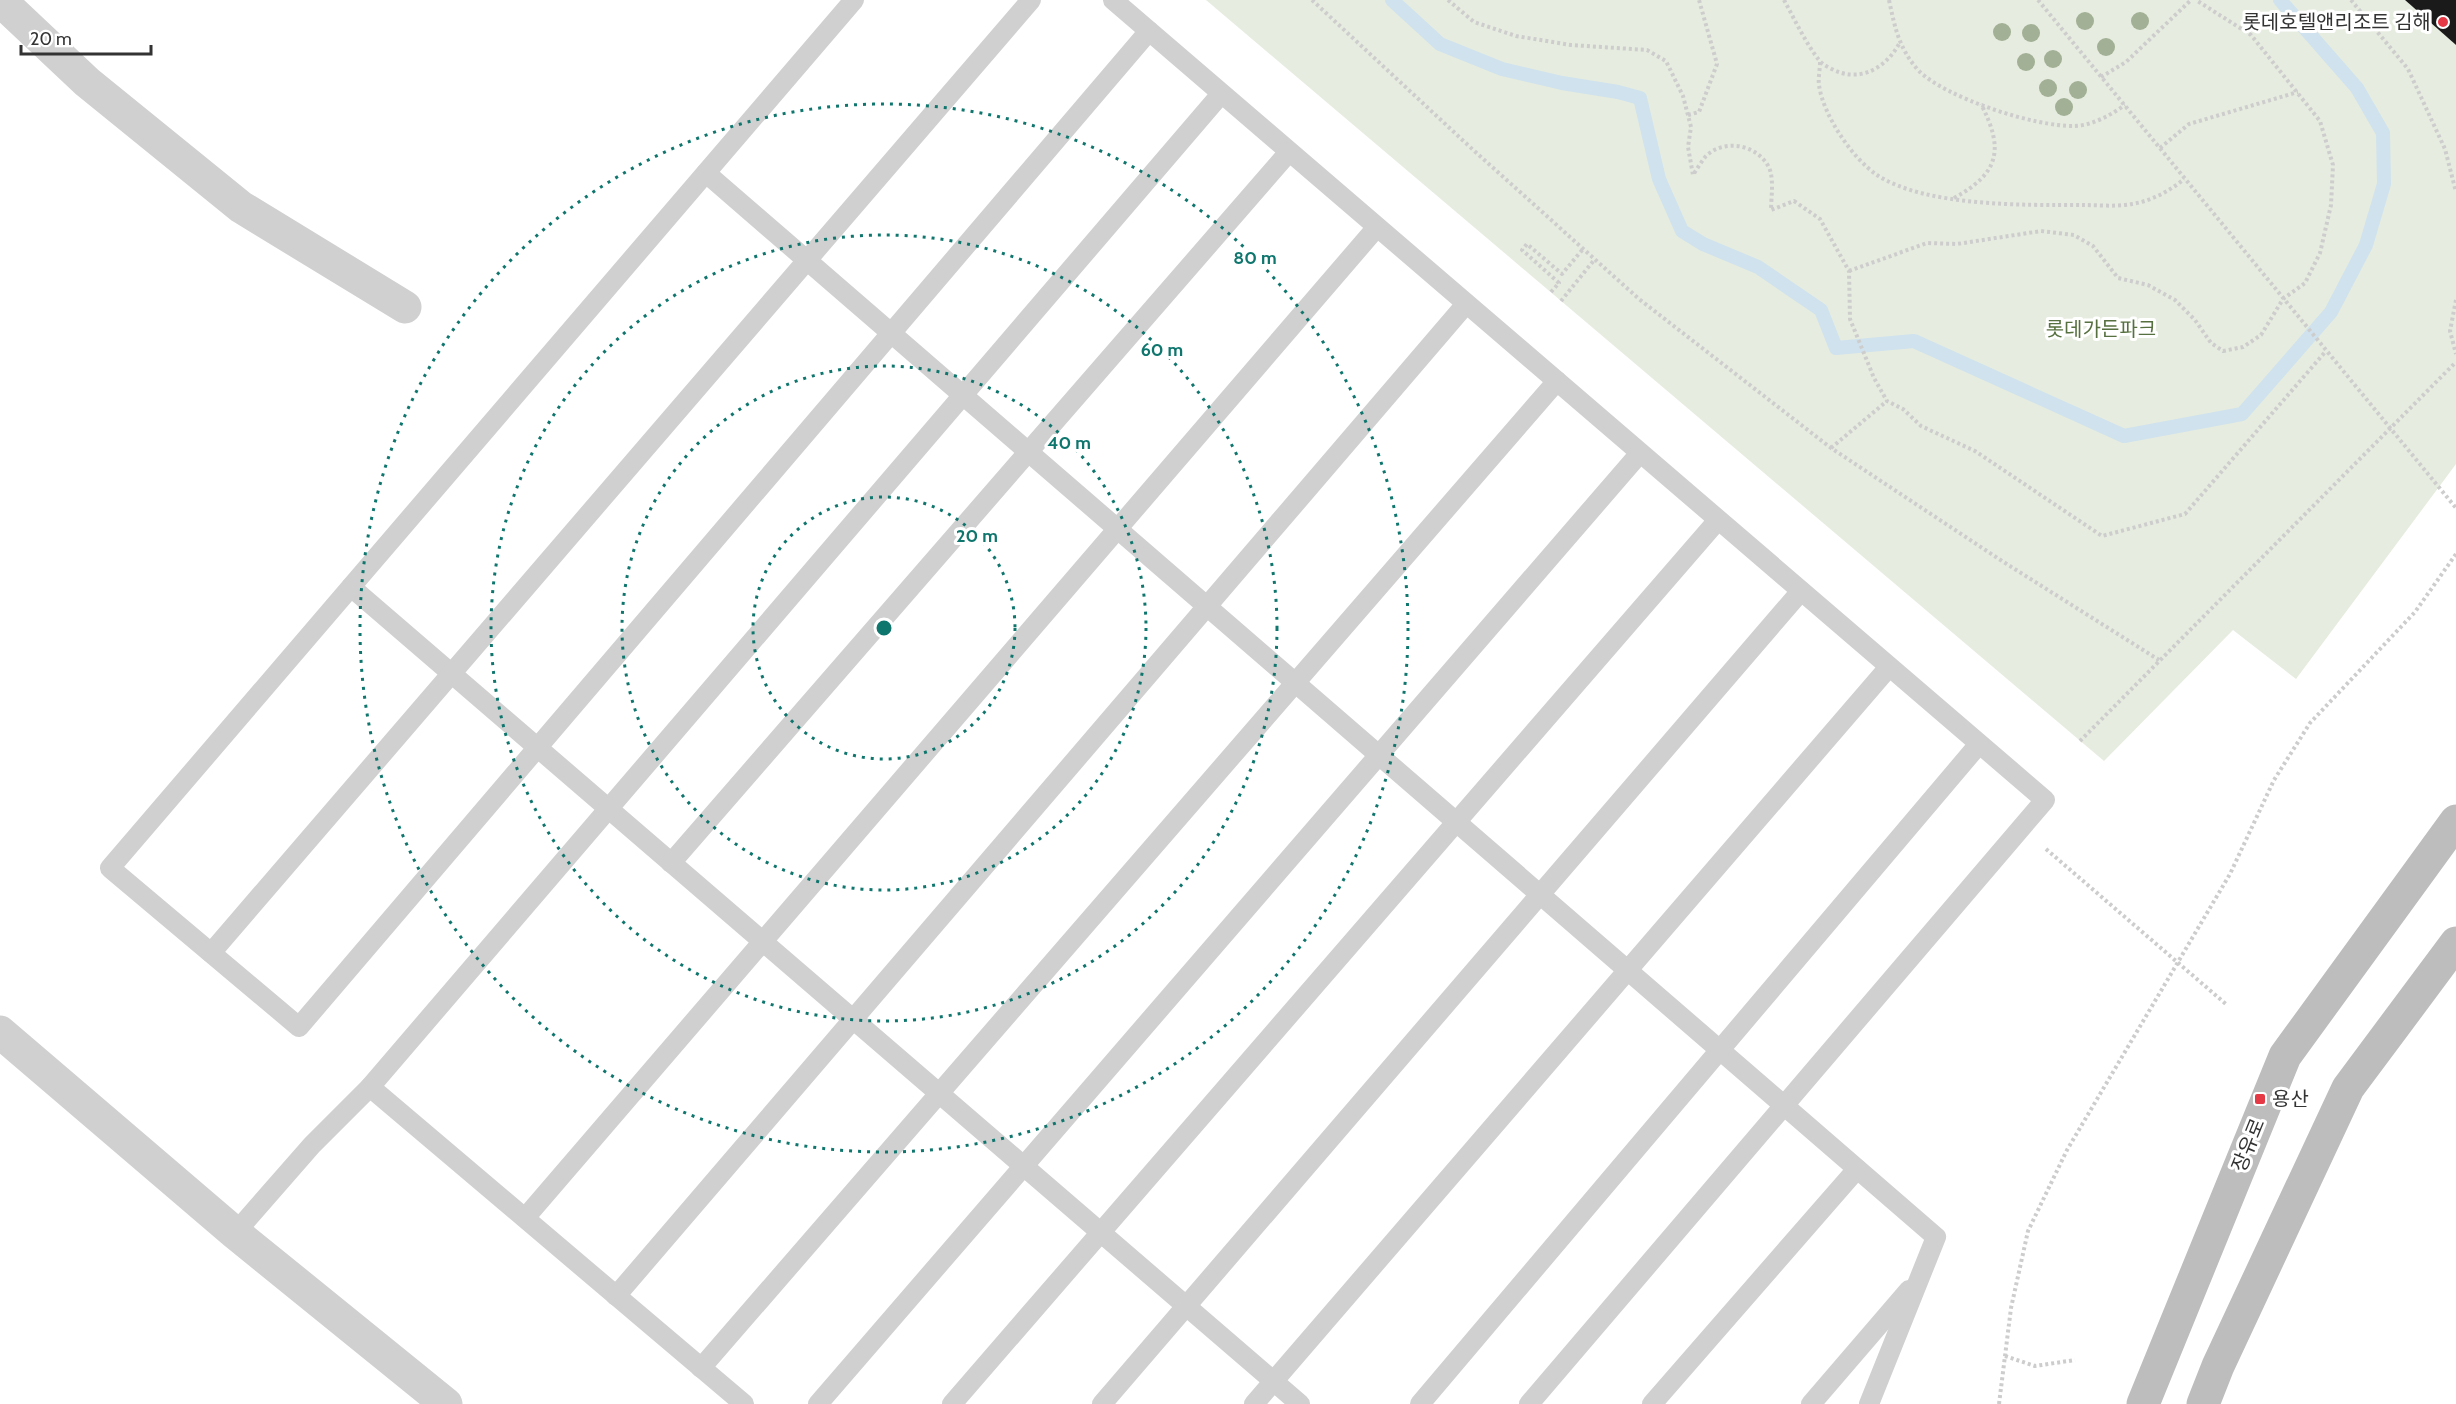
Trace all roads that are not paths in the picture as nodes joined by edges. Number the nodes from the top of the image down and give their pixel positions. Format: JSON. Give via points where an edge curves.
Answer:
{"nodes":[{"id":1,"x":0,"y":0,"type":"edge"},
{"id":2,"x":854,"y":0,"type":"edge"},
{"id":3,"x":1031,"y":0,"type":"edge"},
{"id":4,"x":1113,"y":0,"type":"edge"},
{"id":5,"x":1149,"y":31,"type":"junction"},
{"id":6,"x":1221,"y":94,"type":"junction"},
{"id":7,"x":1289,"y":152,"type":"junction"},
{"id":8,"x":706,"y":173,"type":"junction"},
{"id":9,"x":1377,"y":227,"type":"junction"},
{"id":10,"x":808,"y":260,"type":"junction"},
{"id":11,"x":1466,"y":304,"type":"junction"},
{"id":12,"x":405,"y":307,"type":"dead end"},
{"id":13,"x":892,"y":333,"type":"junction"},
{"id":14,"x":1557,"y":381,"type":"junction"},
{"id":15,"x":963,"y":395,"type":"junction"},
{"id":16,"x":1028,"y":452,"type":"junction"},
{"id":17,"x":1640,"y":453,"type":"junction"},
{"id":18,"x":1718,"y":520,"type":"junction"},
{"id":19,"x":1118,"y":529,"type":"junction"},
{"id":20,"x":351,"y":587,"type":"junction"},
{"id":21,"x":1801,"y":591,"type":"junction"},
{"id":22,"x":1207,"y":606,"type":"junction"},
{"id":23,"x":1890,"y":667,"type":"junction"},
{"id":24,"x":452,"y":673,"type":"junction"},
{"id":25,"x":1295,"y":682,"type":"junction"},
{"id":26,"x":1979,"y":744,"type":"junction"},
{"id":27,"x":538,"y":748,"type":"junction"},
{"id":28,"x":1379,"y":755,"type":"junction"},
{"id":29,"x":609,"y":809,"type":"junction"},
{"id":30,"x":2456,"y":821,"type":"edge"},
{"id":31,"x":1457,"y":822,"type":"junction"},
{"id":32,"x":671,"y":863,"type":"junction"},
{"id":33,"x":1540,"y":894,"type":"junction"},
{"id":34,"x":763,"y":941,"type":"junction"},
{"id":35,"x":2456,"y":943,"type":"edge"},
{"id":36,"x":211,"y":952,"type":"junction"},
{"id":37,"x":1628,"y":970,"type":"junction"},
{"id":38,"x":853,"y":1019,"type":"junction"},
{"id":39,"x":0,"y":1032,"type":"edge"},
{"id":40,"x":1719,"y":1050,"type":"junction"},
{"id":41,"x":370,"y":1087,"type":"junction"},
{"id":42,"x":939,"y":1093,"type":"junction"},
{"id":43,"x":1784,"y":1106,"type":"junction"},
{"id":44,"x":1024,"y":1166,"type":"junction"},
{"id":45,"x":1857,"y":1169,"type":"junction"},
{"id":46,"x":525,"y":1218,"type":"junction"},
{"id":47,"x":235,"y":1233,"type":"junction"},
{"id":48,"x":1101,"y":1233,"type":"junction"},
{"id":49,"x":1919,"y":1278,"type":"junction"},
{"id":50,"x":616,"y":1296,"type":"junction"},
{"id":51,"x":1186,"y":1306,"type":"junction"},
{"id":52,"x":701,"y":1368,"type":"junction"},
{"id":53,"x":1274,"y":1381,"type":"junction"},
{"id":54,"x":446,"y":1404,"type":"edge"},
{"id":55,"x":744,"y":1404,"type":"edge"},
{"id":56,"x":818,"y":1404,"type":"edge"},
{"id":57,"x":952,"y":1404,"type":"edge"},
{"id":58,"x":1101,"y":1404,"type":"edge"},
{"id":59,"x":1254,"y":1404,"type":"edge"},
{"id":60,"x":1300,"y":1404,"type":"edge"},
{"id":61,"x":1420,"y":1404,"type":"edge"},
{"id":62,"x":1529,"y":1404,"type":"edge"},
{"id":63,"x":1652,"y":1404,"type":"edge"},
{"id":64,"x":1811,"y":1404,"type":"edge"},
{"id":65,"x":1869,"y":1404,"type":"edge"},
{"id":66,"x":2143,"y":1404,"type":"edge"},
{"id":67,"x":2204,"y":1404,"type":"edge"}],
"edges":[{"from":1,"to":12,"type":"street","via":[[87,82],[241,207]]},
{"from":2,"to":8,"type":"lane"},
{"from":3,"to":10,"type":"lane"},
{"from":4,"to":5,"type":"lane"},
{"from":5,"to":6,"type":"lane"},
{"from":5,"to":13,"type":"lane"},
{"from":6,"to":7,"type":"lane"},
{"from":6,"to":15,"type":"lane"},
{"from":7,"to":9,"type":"lane"},
{"from":7,"to":16,"type":"lane"},
{"from":8,"to":10,"type":"lane"},
{"from":8,"to":20,"type":"lane"},
{"from":9,"to":11,"type":"lane"},
{"from":9,"to":19,"type":"lane"},
{"from":10,"to":13,"type":"lane"},
{"from":10,"to":24,"type":"lane"},
{"from":11,"to":14,"type":"lane"},
{"from":11,"to":22,"type":"lane"},
{"from":13,"to":15,"type":"lane"},
{"from":13,"to":27,"type":"lane"},
{"from":14,"to":17,"type":"lane"},
{"from":14,"to":25,"type":"lane"},
{"from":15,"to":16,"type":"lane"},
{"from":15,"to":29,"type":"lane"},
{"from":16,"to":19,"type":"lane"},
{"from":16,"to":32,"type":"lane"},
{"from":17,"to":18,"type":"lane"},
{"from":17,"to":28,"type":"lane"},
{"from":18,"to":21,"type":"lane"},
{"from":18,"to":31,"type":"lane"},
{"from":19,"to":22,"type":"lane"},
{"from":19,"to":34,"type":"lane"},
{"from":20,"to":24,"type":"lane"},
{"from":20,"to":36,"type":"lane","via":[[111,868]]},
{"from":21,"to":23,"type":"lane"},
{"from":21,"to":33,"type":"lane"},
{"from":22,"to":25,"type":"lane"},
{"from":22,"to":38,"type":"lane"},
{"from":23,"to":26,"type":"lane"},
{"from":23,"to":37,"type":"lane"},
{"from":24,"to":27,"type":"lane"},
{"from":24,"to":36,"type":"lane"},
{"from":25,"to":28,"type":"lane"},
{"from":25,"to":42,"type":"lane"},
{"from":26,"to":40,"type":"lane"},
{"from":26,"to":43,"type":"lane","via":[[2044,800]]},
{"from":27,"to":29,"type":"lane"},
{"from":27,"to":36,"type":"lane","via":[[299,1027]]},
{"from":28,"to":31,"type":"lane"},
{"from":28,"to":44,"type":"lane"},
{"from":29,"to":32,"type":"lane"},
{"from":29,"to":41,"type":"lane"},
{"from":30,"to":66,"type":"main road","name":"장유로","via":[[2285,1056]]},
{"from":31,"to":33,"type":"lane"},
{"from":31,"to":48,"type":"lane"},
{"from":32,"to":34,"type":"lane"},
{"from":33,"to":37,"type":"lane"},
{"from":33,"to":51,"type":"lane"},
{"from":34,"to":38,"type":"lane"},
{"from":34,"to":46,"type":"lane"},
{"from":35,"to":67,"type":"main road","via":[[2348,1088],[2218,1366]]},
{"from":37,"to":40,"type":"lane"},
{"from":37,"to":53,"type":"lane"},
{"from":38,"to":42,"type":"lane"},
{"from":38,"to":50,"type":"lane"},
{"from":39,"to":47,"type":"street"},
{"from":40,"to":43,"type":"lane"},
{"from":40,"to":61,"type":"lane"},
{"from":41,"to":46,"type":"lane"},
{"from":41,"to":47,"type":"lane","via":[[312,1145]]},
{"from":42,"to":44,"type":"lane"},
{"from":42,"to":52,"type":"lane"},
{"from":43,"to":45,"type":"lane"},
{"from":43,"to":62,"type":"lane"},
{"from":44,"to":48,"type":"lane"},
{"from":44,"to":56,"type":"lane"},
{"from":45,"to":49,"type":"lane","via":[[1936,1236]]},
{"from":45,"to":63,"type":"lane"},
{"from":46,"to":50,"type":"lane"},
{"from":47,"to":54,"type":"street"},
{"from":48,"to":51,"type":"lane"},
{"from":48,"to":57,"type":"lane"},
{"from":49,"to":64,"type":"lane"},
{"from":49,"to":65,"type":"lane"},
{"from":50,"to":52,"type":"lane"},
{"from":51,"to":53,"type":"lane"},
{"from":51,"to":58,"type":"lane"},
{"from":52,"to":55,"type":"lane"},
{"from":53,"to":59,"type":"lane"},
{"from":53,"to":60,"type":"lane"}]}
